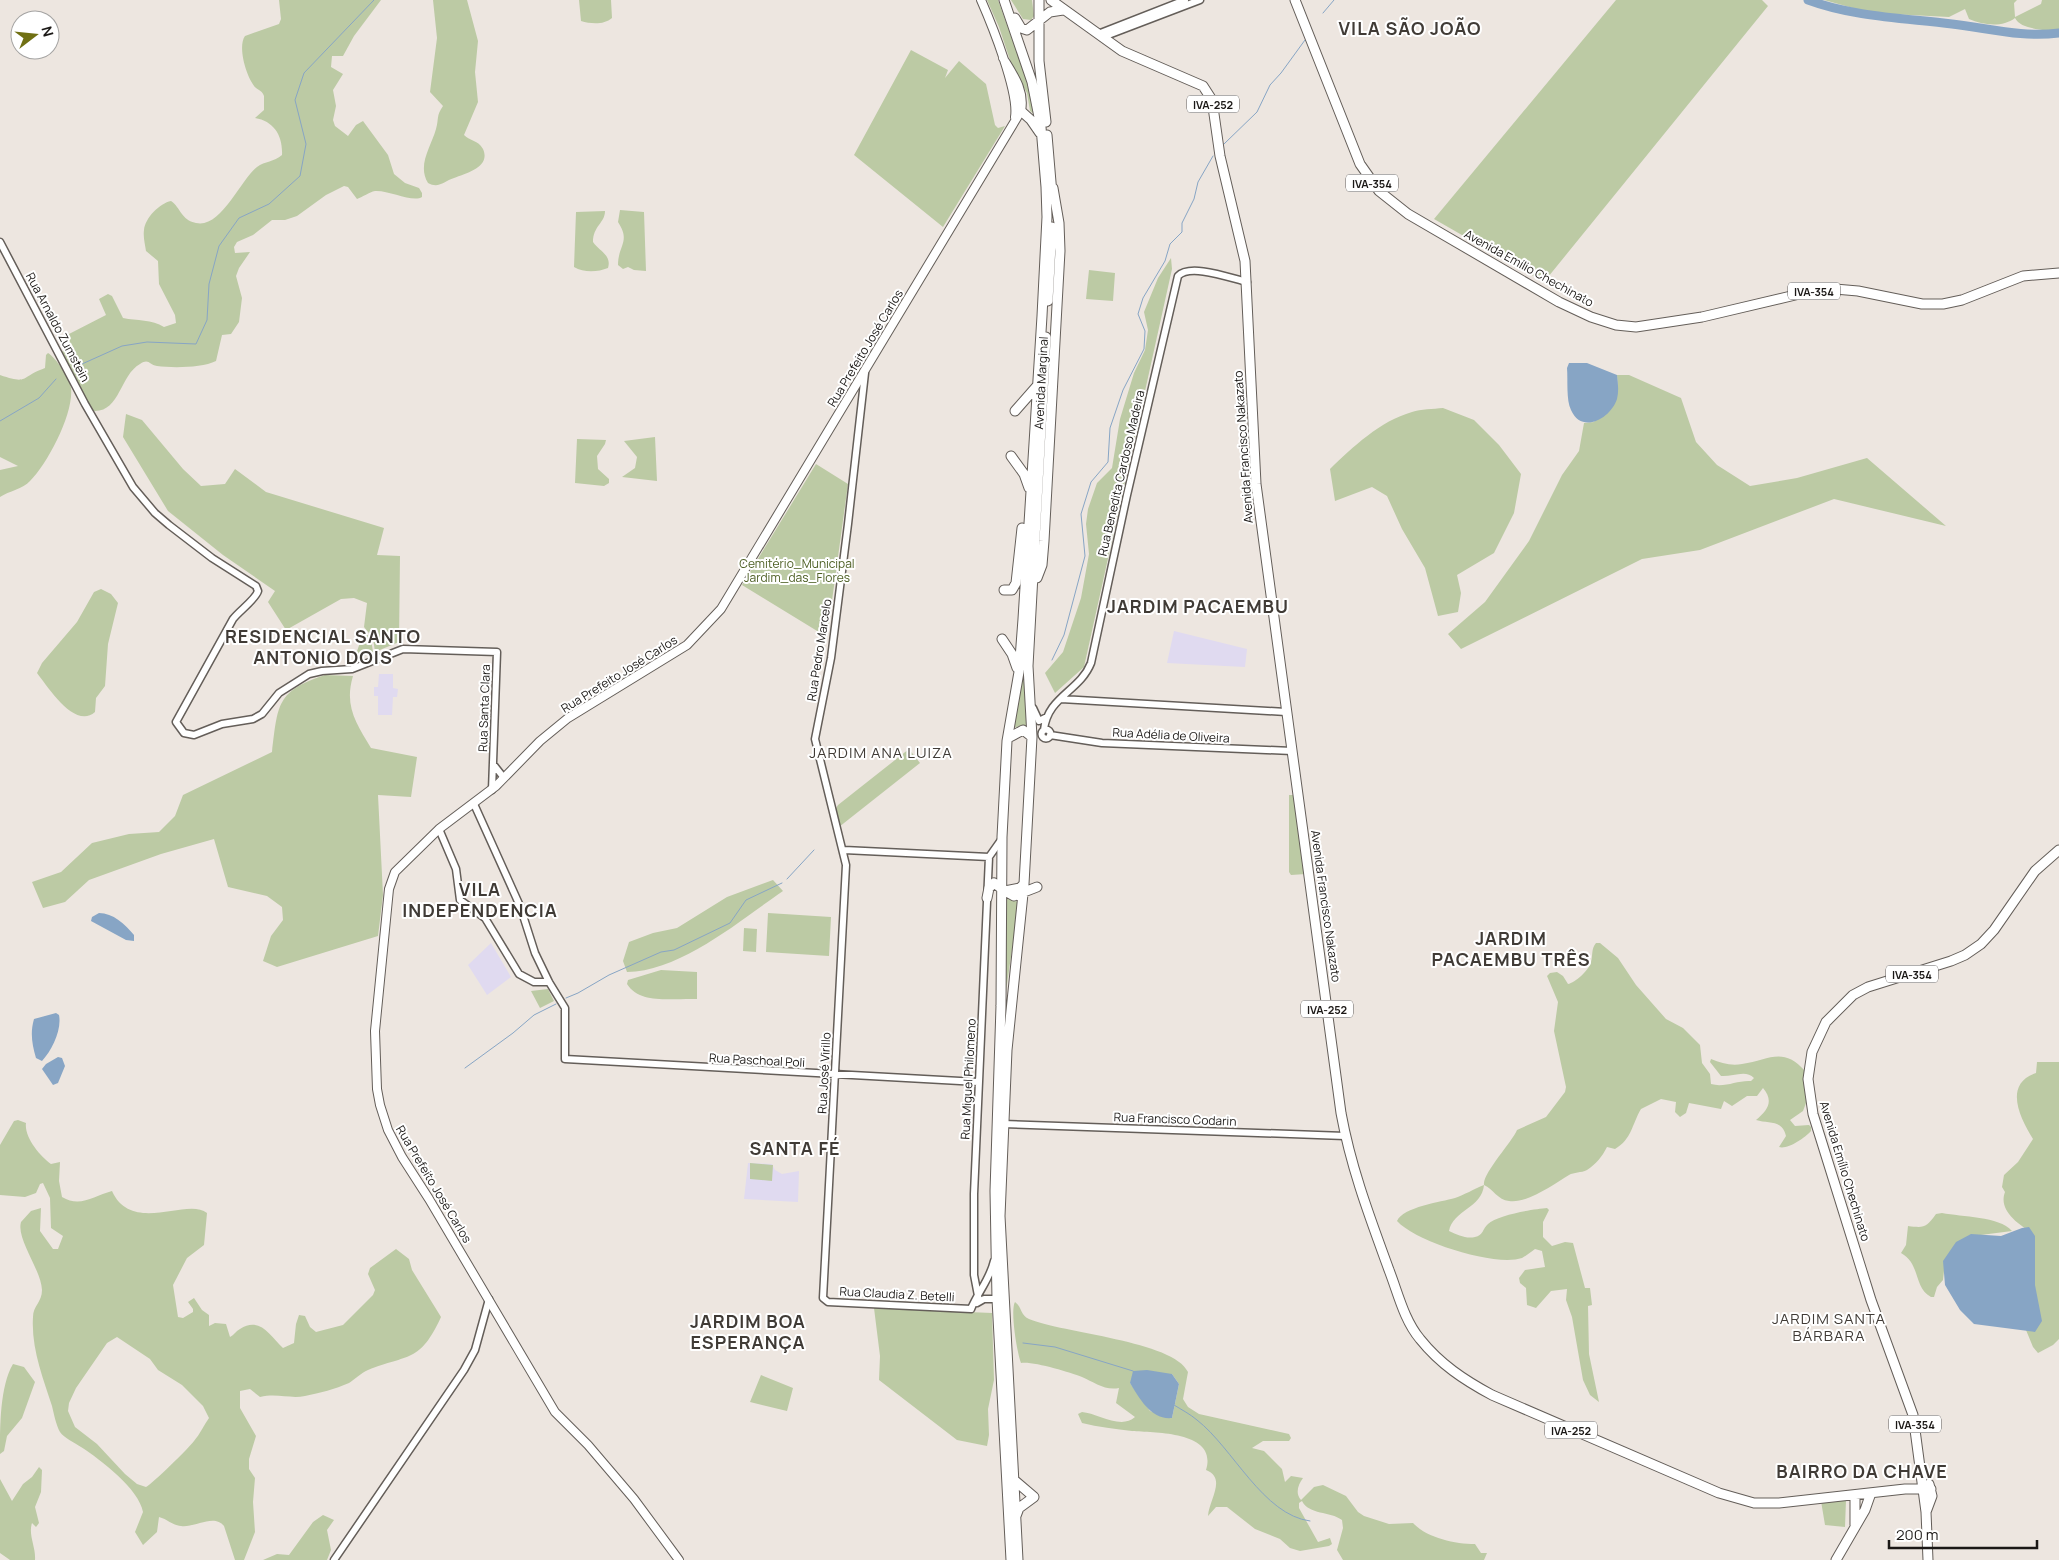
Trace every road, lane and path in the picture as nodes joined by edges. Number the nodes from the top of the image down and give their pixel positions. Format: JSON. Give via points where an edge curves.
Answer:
{"nodes":[{"id":1,"x":981,"y":0,"type":"edge"},
{"id":2,"x":1005,"y":0,"type":"edge"},
{"id":3,"x":1038,"y":0,"type":"edge"},
{"id":4,"x":1051,"y":0,"type":"edge"},
{"id":5,"x":1185,"y":0,"type":"edge"},
{"id":6,"x":1200,"y":0,"type":"edge"},
{"id":7,"x":1295,"y":0,"type":"edge"},
{"id":8,"x":1063,"y":10,"type":"junction"},
{"id":9,"x":1038,"y":19,"type":"junction"},
{"id":10,"x":1101,"y":36,"type":"junction"},
{"id":11,"x":1003,"y":58,"type":"junction"},
{"id":12,"x":1015,"y":98,"type":"junction"},
{"id":13,"x":1021,"y":111,"type":"junction"},
{"id":14,"x":1014,"y":121,"type":"junction"},
{"id":15,"x":1042,"y":138,"type":"junction"},
{"id":16,"x":0,"y":242,"type":"edge"},
{"id":17,"x":2059,"y":273,"type":"edge"},
{"id":18,"x":1247,"y":282,"type":"junction"},
{"id":19,"x":865,"y":370,"type":"junction"},
{"id":20,"x":856,"y":385,"type":"junction"},
{"id":21,"x":1037,"y":386,"type":"junction"},
{"id":22,"x":863,"y":391,"type":"junction"},
{"id":23,"x":1015,"y":411,"type":"dead end"},
{"id":24,"x":1011,"y":456,"type":"dead end"},
{"id":25,"x":1030,"y":493,"type":"junction"},
{"id":26,"x":1004,"y":590,"type":"dead end"},
{"id":27,"x":1002,"y":639,"type":"dead end"},
{"id":28,"x":1019,"y":672,"type":"junction"},
{"id":29,"x":1029,"y":698,"type":"junction"},
{"id":30,"x":1061,"y":699,"type":"junction"},
{"id":31,"x":1286,"y":712,"type":"junction"},
{"id":32,"x":1045,"y":718,"type":"junction"},
{"id":33,"x":198,"y":734,"type":"joint"},
{"id":34,"x":1008,"y":738,"type":"junction"},
{"id":35,"x":1032,"y":738,"type":"junction"},
{"id":36,"x":1292,"y":751,"type":"junction"},
{"id":37,"x":493,"y":764,"type":"junction"},
{"id":38,"x":504,"y":778,"type":"junction"},
{"id":39,"x":492,"y":790,"type":"junction"},
{"id":40,"x":474,"y":804,"type":"junction"},
{"id":41,"x":439,"y":829,"type":"junction"},
{"id":42,"x":1002,"y":837,"type":"junction"},
{"id":43,"x":989,"y":844,"type":"dead end"},
{"id":44,"x":996,"y":849,"type":"junction"},
{"id":45,"x":844,"y":850,"type":"junction"},
{"id":46,"x":2059,"y":850,"type":"edge"},
{"id":47,"x":989,"y":858,"type":"junction"},
{"id":48,"x":1001,"y":870,"type":"junction"},
{"id":49,"x":1024,"y":884,"type":"junction"},
{"id":50,"x":1037,"y":887,"type":"dead end"},
{"id":51,"x":1003,"y":890,"type":"junction"},
{"id":52,"x":1023,"y":894,"type":"junction"},
{"id":53,"x":987,"y":898,"type":"junction"},
{"id":54,"x":548,"y":982,"type":"junction"},
{"id":55,"x":835,"y":1075,"type":"junction"},
{"id":56,"x":978,"y":1082,"type":"junction"},
{"id":57,"x":1003,"y":1124,"type":"junction"},
{"id":58,"x":1345,"y":1136,"type":"junction"},
{"id":59,"x":995,"y":1256,"type":"junction"},
{"id":60,"x":823,"y":1298,"type":"joint"},
{"id":61,"x":978,"y":1298,"type":"junction"},
{"id":62,"x":489,"y":1299,"type":"junction"},
{"id":63,"x":997,"y":1299,"type":"junction"},
{"id":64,"x":1013,"y":1478,"type":"junction"},
{"id":65,"x":1927,"y":1488,"type":"junction"},
{"id":66,"x":1885,"y":1491,"type":"junction"},
{"id":67,"x":1871,"y":1493,"type":"junction"},
{"id":68,"x":1855,"y":1495,"type":"junction"},
{"id":69,"x":1865,"y":1510,"type":"junction"},
{"id":70,"x":1016,"y":1518,"type":"junction"},
{"id":71,"x":1855,"y":1526,"type":"junction"},
{"id":72,"x":334,"y":1560,"type":"edge"},
{"id":73,"x":679,"y":1560,"type":"edge"},
{"id":74,"x":1011,"y":1560,"type":"edge"},
{"id":75,"x":1018,"y":1560,"type":"edge"},
{"id":76,"x":1836,"y":1560,"type":"edge"},
{"id":77,"x":1928,"y":1560,"type":"edge"}],
"edges":[{"from":1,"to":11,"type":"main road"},
{"from":2,"to":9,"type":"main road","via":[[1024,30],[1035,26]]},
{"from":2,"to":15,"type":"main road","via":[[1032,82]]},
{"from":3,"to":9,"type":"main road","name":"Avenida Marginal"},
{"from":4,"to":8,"type":"main road","name":"Avenida Francisco Nakazato"},
{"from":5,"to":10,"type":"street"},
{"from":6,"to":10,"type":"street"},
{"from":7,"to":17,"type":"main road","name":"Avenida Emílio Chechinato","number":"IVA-354","via":[[1360,164],[1379,191],[1414,217],[1559,302],[1591,317],[1636,327],[1663,324],[1812,291],[1835,289],[1922,304],[1943,304],[2023,276]]},
{"from":8,"to":9,"type":"main road","via":[[1050,12]]},
{"from":8,"to":10,"type":"main road","name":"Avenida Francisco Nakazato","number":"IVA-252"},
{"from":9,"to":29,"type":"main road","name":"Avenida Marginal","via":[[1038,61],[1059,223],[1058,300],[1044,540],[1042,565],[1034,590]]},
{"from":10,"to":18,"type":"main road","name":"Avenida Francisco Nakazato","number":"IVA-252","via":[[1122,51],[1203,86],[1209,93],[1215,109],[1220,156]]},
{"from":11,"to":12,"type":"main road"},
{"from":11,"to":13,"type":"main road","via":[[1021,90]]},
{"from":12,"to":13,"type":"main road"},
{"from":12,"to":14,"type":"main road"},
{"from":13,"to":14,"type":"main road","name":"Rua Prefeito José Carlos"},
{"from":13,"to":15,"type":"main road","via":[[1032,120]]},
{"from":14,"to":19,"type":"main road","name":"Rua Prefeito José Carlos"},
{"from":15,"to":21,"type":"main road","via":[[1047,217]]},
{"from":16,"to":33,"type":"street","name":"Rua Arnaldo Zumstein","via":[[133,487],[155,513],[212,558],[256,586],[256,597],[244,605],[233,619],[176,722],[184,733]]},
{"from":18,"to":30,"type":"street","name":"Rua Benedita Cardoso Madeira","via":[[1192,270],[1183,271],[1178,276],[1092,663],[1088,673]]},
{"from":18,"to":31,"type":"main road","name":"Avenida Francisco Nakazato","number":"IVA-252","via":[[1256,484]]},
{"from":19,"to":20,"type":"main road","name":"Rua Prefeito José Carlos"},
{"from":19,"to":22,"type":"street","name":"Rua Pedro Marcelo"},
{"from":20,"to":22,"type":"street"},
{"from":20,"to":38,"type":"main road","name":"Rua Prefeito José Carlos","via":[[721,609],[687,645],[568,718]]},
{"from":21,"to":23,"type":"main road"},
{"from":21,"to":25,"type":"main road"},
{"from":22,"to":45,"type":"street","name":"Rua Pedro Marcelo","via":[[832,644],[815,739]]},
{"from":24,"to":25,"type":"main road","via":[[1024,474]]},
{"from":25,"to":26,"type":"main road","via":[[1022,527],[1016,583],[1012,590]]},
{"from":25,"to":28,"type":"main road"},
{"from":27,"to":28,"type":"main road"},
{"from":28,"to":34,"type":"main road"},
{"from":29,"to":32,"type":"street","via":[[1037,719]]},
{"from":29,"to":35,"type":"main road","name":"Avenida Marginal"},
{"from":30,"to":31,"type":"street"},
{"from":30,"to":32,"type":"street","name":"Rua Benedita Cardoso Madeira"},
{"from":31,"to":36,"type":"main road","name":"Avenida Francisco Nakazato","number":"IVA-252"},
{"from":32,"to":36,"type":"street","name":"Rua Adélia de Oliveira","via":[[1044,730],[1048,730],[1050,735],[1102,743]]},
{"from":33,"to":37,"type":"street","name":"Rua Santa Clara","via":[[222,724],[258,716],[279,693],[298,680],[322,670],[352,670],[403,650],[497,652]]},
{"from":34,"to":35,"type":"main road","via":[[1023,730]]},
{"from":34,"to":42,"type":"main road"},
{"from":35,"to":49,"type":"main road","name":"Avenida Marginal"},
{"from":36,"to":58,"type":"main road","name":"Avenida Francisco Nakazato","number":"IVA-252"},
{"from":37,"to":38,"type":"street"},
{"from":37,"to":39,"type":"street","name":"Rua Santa Clara"},
{"from":38,"to":39,"type":"main road","name":"Rua Prefeito José Carlos"},
{"from":39,"to":40,"type":"main road","name":"Rua Prefeito José Carlos"},
{"from":40,"to":41,"type":"main road","name":"Rua Prefeito José Carlos"},
{"from":40,"to":54,"type":"street","via":[[520,906]]},
{"from":41,"to":54,"type":"street","via":[[456,869],[460,900],[485,918],[519,974],[534,982]]},
{"from":41,"to":62,"type":"main road","name":"Rua Prefeito José Carlos","via":[[392,878],[375,1031],[377,1089],[383,1119],[395,1145]]},
{"from":42,"to":44,"type":"street"},
{"from":42,"to":48,"type":"main road"},
{"from":43,"to":44,"type":"street","via":[[993,850]]},
{"from":44,"to":47,"type":"street"},
{"from":45,"to":47,"type":"street"},
{"from":45,"to":55,"type":"street","name":"Rua José Virillo","via":[[846,865]]},
{"from":46,"to":65,"type":"main road","name":"Avenida Emílio Chechinato","number":"IVA-354","via":[[2036,871],[1981,944],[1951,961],[1868,987],[1853,996],[1826,1022],[1812,1052],[1808,1079],[1813,1114],[1873,1307],[1913,1415],[1921,1473]]},
{"from":47,"to":48,"type":"street"},
{"from":47,"to":53,"type":"street","name":"Rua Miguel Philomeno"},
{"from":48,"to":51,"type":"main road"},
{"from":49,"to":51,"type":"main road","via":[[1020,888]]},
{"from":49,"to":52,"type":"main road","name":"Avenida Marginal"},
{"from":50,"to":52,"type":"main road"},
{"from":51,"to":52,"type":"main road","via":[[1014,896]]},
{"from":51,"to":53,"type":"main road","via":[[991,885]]},
{"from":51,"to":59,"type":"main road"},
{"from":52,"to":57,"type":"main road","name":"Avenida Marginal","via":[[1006,1050]]},
{"from":53,"to":56,"type":"street","name":"Rua Miguel Philomeno"},
{"from":54,"to":55,"type":"street","name":"Rua Paschoal Poli","via":[[565,1008],[565,1059]]},
{"from":55,"to":56,"type":"street","name":"Rua Paschoal Poli"},
{"from":55,"to":60,"type":"street","name":"Rua José Virillo"},
{"from":56,"to":61,"type":"street","name":"Rua Miguel Philomeno","via":[[974,1194]]},
{"from":57,"to":58,"type":"street","name":"Rua Francisco Codarin"},
{"from":57,"to":64,"type":"main road","name":"Avenida Marginal","via":[[1000,1216]]},
{"from":58,"to":68,"type":"main road","name":"Avenida Francisco Nakazato","number":"IVA-252","via":[[1355,1177],[1407,1316],[1419,1338],[1453,1372],[1492,1395],[1739,1500],[1779,1503]]},
{"from":59,"to":61,"type":"street","via":[[991,1274]]},
{"from":59,"to":63,"type":"main road"},
{"from":60,"to":61,"type":"street","name":"Rua Claudia Z. Betelli","via":[[828,1302],[971,1309]]},
{"from":61,"to":63,"type":"street"},
{"from":62,"to":72,"type":"street","via":[[475,1350],[464,1370]]},
{"from":62,"to":73,"type":"main road","name":"Rua Prefeito José Carlos","via":[[555,1412],[634,1499]]},
{"from":63,"to":74,"type":"main road"},
{"from":64,"to":70,"type":"main road","name":"Avenida Marginal"},
{"from":64,"to":70,"type":"main road","via":[[1034,1497],[1020,1508]]},
{"from":65,"to":66,"type":"main road","name":"Avenida Francisco Nakazato","number":"IVA-252"},
{"from":65,"to":77,"type":"main road","name":"Avenida Emílio Chechinato","via":[[1931,1501],[1926,1512]]},
{"from":66,"to":67,"type":"main road","name":"Avenida Francisco Nakazato","number":"IVA-252"},
{"from":66,"to":69,"type":"main road"},
{"from":67,"to":68,"type":"main road","name":"Avenida Francisco Nakazato","number":"IVA-252"},
{"from":67,"to":69,"type":"main road"},
{"from":68,"to":71,"type":"main road"},
{"from":69,"to":71,"type":"main road"},
{"from":70,"to":75,"type":"main road","name":"Avenida Marginal"},
{"from":71,"to":76,"type":"main road"}]}
